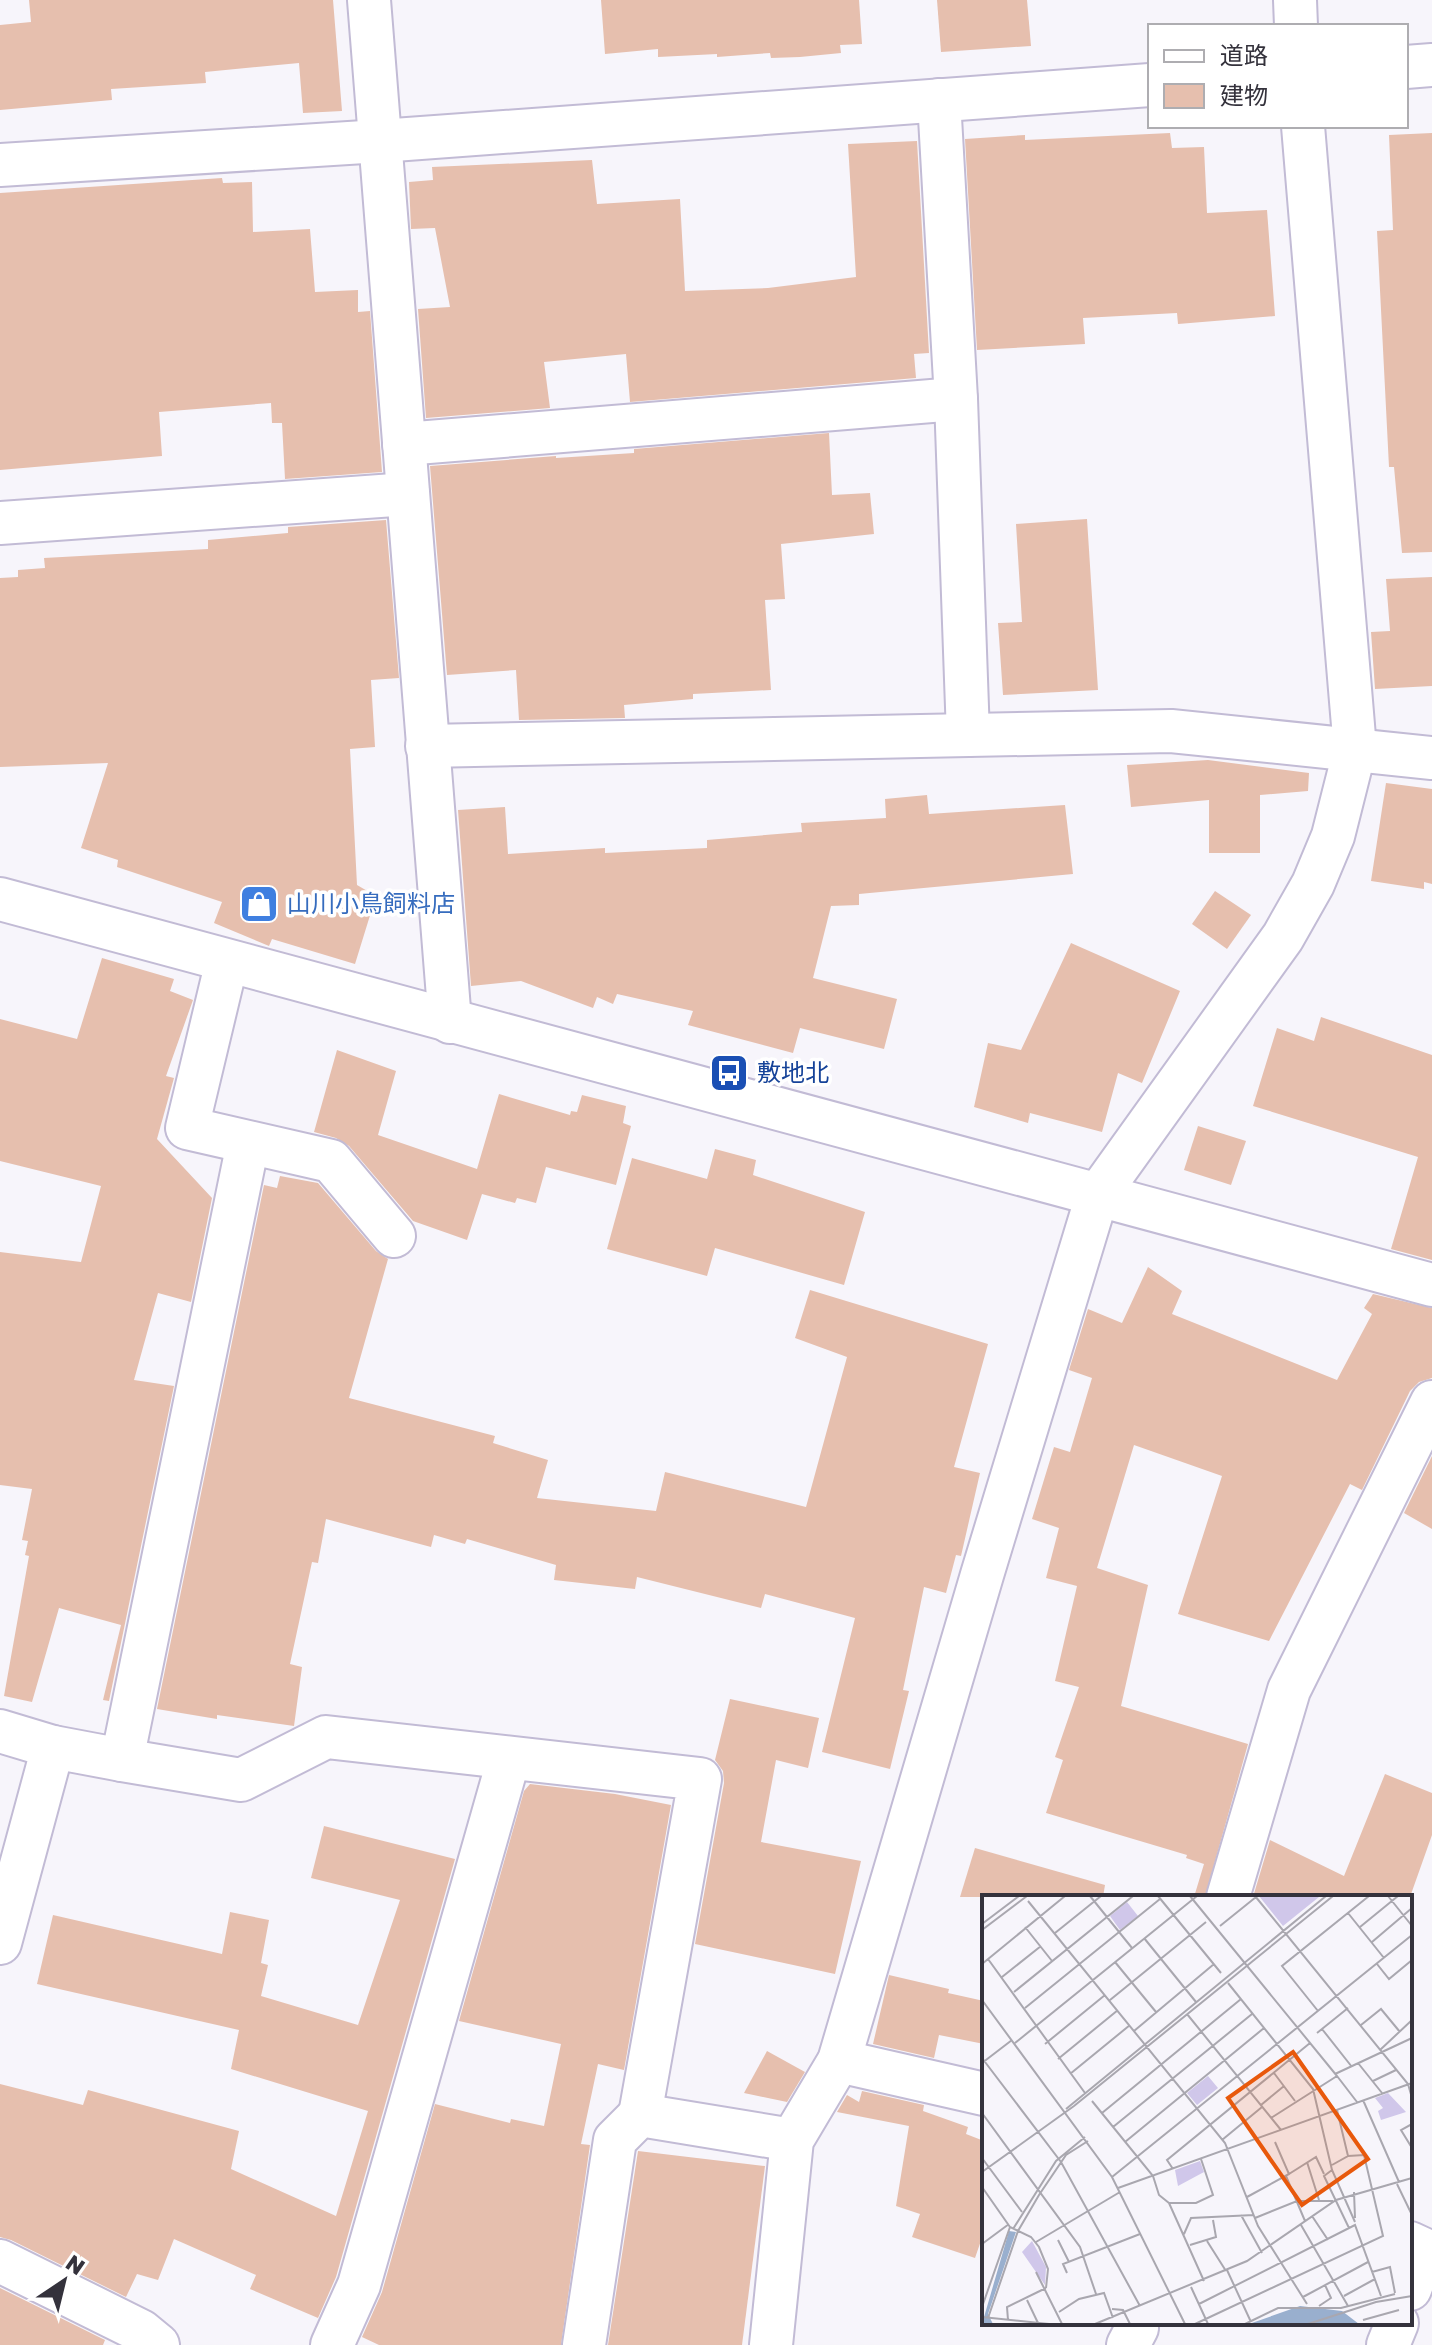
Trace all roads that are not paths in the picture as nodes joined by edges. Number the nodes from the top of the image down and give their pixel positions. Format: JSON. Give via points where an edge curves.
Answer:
{"nodes":[{"id":1,"x":369,"y":0,"type":"edge"},
{"id":2,"x":1295,"y":0,"type":"edge"},
{"id":3,"x":1296,"y":24,"type":"edge"},
{"id":4,"x":1432,"y":65,"type":"edge"},
{"id":5,"x":1408,"y":67,"type":"edge"},
{"id":6,"x":1148,"y":85,"type":"edge"},
{"id":7,"x":939,"y":100,"type":"junction"},
{"id":8,"x":1303,"y":128,"type":"edge"},
{"id":9,"x":380,"y":141,"type":"junction"},
{"id":10,"x":0,"y":165,"type":"edge"},
{"id":11,"x":956,"y":399,"type":"junction"},
{"id":12,"x":404,"y":444,"type":"junction"},
{"id":13,"x":408,"y":494,"type":"junction"},
{"id":14,"x":0,"y":523,"type":"edge"},
{"id":15,"x":968,"y":735,"type":"junction"},
{"id":16,"x":427,"y":746,"type":"junction"},
{"id":17,"x":1355,"y":749,"type":"junction"},
{"id":18,"x":1432,"y":758,"type":"edge"},
{"id":19,"x":0,"y":899,"type":"edge"},
{"id":20,"x":227,"y":961,"type":"junction"},
{"id":21,"x":450,"y":1022,"type":"junction"},
{"id":22,"x":248,"y":1143,"type":"junction"},
{"id":23,"x":1097,"y":1196,"type":"junction"},
{"id":24,"x":394,"y":1236,"type":"dead end"},
{"id":25,"x":1432,"y":1285,"type":"edge"},
{"id":26,"x":1432,"y":1402,"type":"edge"},
{"id":27,"x":0,"y":1731,"type":"edge"},
{"id":28,"x":53,"y":1747,"type":"junction"},
{"id":29,"x":509,"y":1758,"type":"junction"},
{"id":30,"x":122,"y":1760,"type":"junction"},
{"id":31,"x":1229,"y":1895,"type":"edge"},
{"id":32,"x":0,"y":1943,"type":"edge"},
{"id":33,"x":839,"y":2061,"type":"junction"},
{"id":34,"x":982,"y":2094,"type":"edge"},
{"id":35,"x":640,"y":2115,"type":"junction"},
{"id":36,"x":792,"y":2140,"type":"junction"},
{"id":37,"x":1412,"y":2244,"type":"edge"},
{"id":38,"x":0,"y":2261,"type":"edge"},
{"id":39,"x":1412,"y":2284,"type":"edge"},
{"id":40,"x":1396,"y":2325,"type":"edge"},
{"id":41,"x":158,"y":2345,"type":"edge"},
{"id":42,"x":332,"y":2345,"type":"edge"},
{"id":43,"x":584,"y":2345,"type":"edge"},
{"id":44,"x":771,"y":2345,"type":"edge"},
{"id":45,"x":1388,"y":2345,"type":"edge"}],
"edges":[{"from":1,"to":9,"type":"street"},
{"from":2,"to":3,"type":"street"},
{"from":4,"to":5,"type":"street"},
{"from":6,"to":7,"type":"street"},
{"from":7,"to":9,"type":"street"},
{"from":7,"to":11,"type":"street"},
{"from":8,"to":17,"type":"street"},
{"from":9,"to":10,"type":"street"},
{"from":9,"to":12,"type":"street"},
{"from":11,"to":12,"type":"street"},
{"from":11,"to":15,"type":"street"},
{"from":12,"to":13,"type":"street"},
{"from":13,"to":14,"type":"street"},
{"from":13,"to":16,"type":"street"},
{"from":15,"to":16,"type":"street"},
{"from":15,"to":17,"type":"street","via":[[1171,731]]},
{"from":16,"to":21,"type":"street"},
{"from":17,"to":18,"type":"street"},
{"from":17,"to":23,"type":"street","via":[[1333,836],[1283,937]]},
{"from":19,"to":20,"type":"street"},
{"from":20,"to":21,"type":"street"},
{"from":20,"to":22,"type":"street","via":[[187,1128]]},
{"from":21,"to":23,"type":"street"},
{"from":22,"to":24,"type":"street","via":[[331,1161]]},
{"from":22,"to":30,"type":"street"},
{"from":23,"to":25,"type":"street"},
{"from":23,"to":33,"type":"street"},
{"from":26,"to":31,"type":"street","via":[[1289,1690]]},
{"from":27,"to":28,"type":"street"},
{"from":28,"to":30,"type":"street"},
{"from":28,"to":32,"type":"street"},
{"from":29,"to":30,"type":"street","via":[[326,1737],[241,1780]]},
{"from":29,"to":35,"type":"street","via":[[700,1779]]},
{"from":29,"to":42,"type":"street","via":[[359,2285]]},
{"from":33,"to":34,"type":"street"},
{"from":33,"to":36,"type":"street"},
{"from":35,"to":36,"type":"street"},
{"from":35,"to":43,"type":"street","via":[[615,2140]]},
{"from":36,"to":44,"type":"street"},
{"from":37,"to":39,"type":"street","via":[[1425,2250]]},
{"from":38,"to":41,"type":"street","via":[[141,2331]]},
{"from":40,"to":45,"type":"street"}]}
